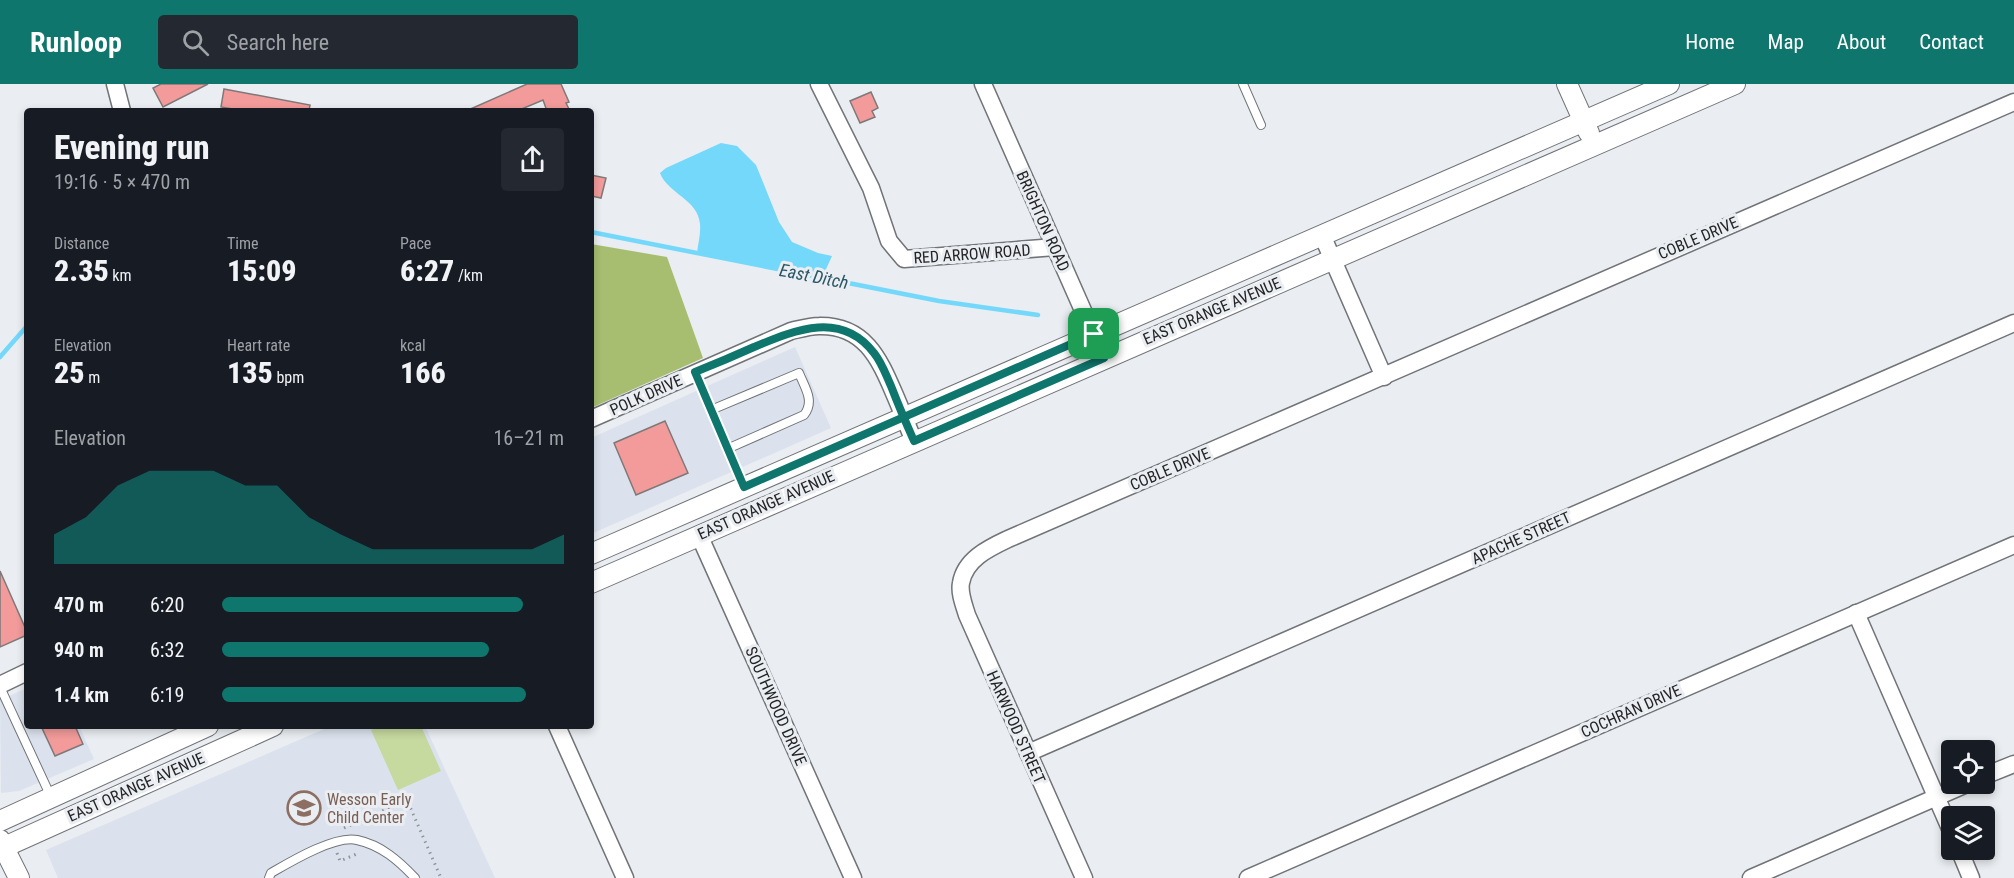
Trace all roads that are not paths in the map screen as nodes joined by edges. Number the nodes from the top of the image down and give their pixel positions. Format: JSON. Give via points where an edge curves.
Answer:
{"nodes":[{"id":1,"x":115,"y":84,"type":"edge"},
{"id":2,"x":819,"y":84,"type":"edge"},
{"id":3,"x":982,"y":84,"type":"edge"},
{"id":4,"x":1243,"y":84,"type":"edge"},
{"id":5,"x":1567,"y":84,"type":"edge"},
{"id":6,"x":1669,"y":84,"type":"edge"},
{"id":7,"x":1735,"y":84,"type":"edge"},
{"id":8,"x":2014,"y":102,"type":"edge"},
{"id":9,"x":121,"y":108,"type":"edge"},
{"id":10,"x":1584,"y":121,"type":"junction"},
{"id":11,"x":1261,"y":124,"type":"dead end"},
{"id":12,"x":1594,"y":145,"type":"junction"},
{"id":13,"x":1322,"y":235,"type":"junction"},
{"id":14,"x":1055,"y":247,"type":"junction"},
{"id":15,"x":1332,"y":259,"type":"junction"},
{"id":16,"x":2014,"y":323,"type":"edge"},
{"id":17,"x":1094,"y":334,"type":"junction"},
{"id":18,"x":1104,"y":358,"type":"junction"},
{"id":19,"x":695,"y":372,"type":"junction"},
{"id":20,"x":1384,"y":376,"type":"junction"},
{"id":21,"x":711,"y":410,"type":"junction"},
{"id":22,"x":904,"y":417,"type":"junction"},
{"id":23,"x":594,"y":418,"type":"edge"},
{"id":24,"x":914,"y":441,"type":"junction"},
{"id":25,"x":728,"y":449,"type":"junction"},
{"id":26,"x":744,"y":487,"type":"junction"},
{"id":27,"x":699,"y":535,"type":"junction"},
{"id":28,"x":2014,"y":545,"type":"edge"},
{"id":29,"x":594,"y":553,"type":"edge"},
{"id":30,"x":964,"y":573,"type":"joint"},
{"id":31,"x":594,"y":582,"type":"edge"},
{"id":32,"x":1856,"y":614,"type":"junction"},
{"id":33,"x":24,"y":674,"type":"edge"},
{"id":34,"x":0,"y":686,"type":"edge"},
{"id":35,"x":201,"y":729,"type":"edge"},
{"id":36,"x":266,"y":729,"type":"edge"},
{"id":37,"x":558,"y":729,"type":"edge"},
{"id":38,"x":1028,"y":753,"type":"junction"},
{"id":39,"x":2014,"y":764,"type":"edge"},
{"id":40,"x":1995,"y":772,"type":"edge"},
{"id":41,"x":1945,"y":794,"type":"edge"},
{"id":42,"x":51,"y":797,"type":"junction"},
{"id":43,"x":1936,"y":798,"type":"junction"},
{"id":44,"x":1941,"y":809,"type":"edge"},
{"id":45,"x":0,"y":821,"type":"edge"},
{"id":46,"x":1,"y":845,"type":"edge"},
{"id":47,"x":1964,"y":860,"type":"edge"},
{"id":48,"x":19,"y":878,"type":"edge"},
{"id":49,"x":269,"y":878,"type":"edge"},
{"id":50,"x":415,"y":878,"type":"edge"},
{"id":51,"x":625,"y":878,"type":"edge"},
{"id":52,"x":853,"y":878,"type":"edge"},
{"id":53,"x":1084,"y":878,"type":"edge"},
{"id":54,"x":1248,"y":878,"type":"edge"},
{"id":55,"x":1751,"y":878,"type":"edge"},
{"id":56,"x":1971,"y":878,"type":"edge"}],
"edges":[{"from":1,"to":9,"type":"street"},
{"from":2,"to":14,"type":"street","name":"RED ARROW ROAD","via":[[871,188],[889,241],[904,259]]},
{"from":3,"to":14,"type":"street","name":"BRIGHTON ROAD"},
{"from":4,"to":11,"type":"lane"},
{"from":5,"to":10,"type":"street"},
{"from":6,"to":10,"type":"street","name":"EAST ORANGE AVENUE"},
{"from":7,"to":12,"type":"street","name":"EAST ORANGE AVENUE"},
{"from":8,"to":20,"type":"street","name":"COBLE DRIVE"},
{"from":10,"to":12,"type":"street"},
{"from":10,"to":13,"type":"street","name":"EAST ORANGE AVENUE"},
{"from":12,"to":15,"type":"street","name":"EAST ORANGE AVENUE"},
{"from":13,"to":15,"type":"street"},
{"from":13,"to":17,"type":"street","name":"EAST ORANGE AVENUE"},
{"from":14,"to":17,"type":"street","name":"BRIGHTON ROAD"},
{"from":15,"to":18,"type":"street","name":"EAST ORANGE AVENUE"},
{"from":15,"to":20,"type":"street"},
{"from":16,"to":38,"type":"street","name":"APACHE STREET"},
{"from":17,"to":18,"type":"street","name":"BRIGHTON ROAD"},
{"from":17,"to":22,"type":"street","name":"EAST ORANGE AVENUE"},
{"from":18,"to":24,"type":"street","name":"EAST ORANGE AVENUE"},
{"from":19,"to":21,"type":"lane"},
{"from":19,"to":22,"type":"street","name":"POLK DRIVE","via":[[791,331],[818,326],[836,328],[864,342],[876,355]]},
{"from":19,"to":23,"type":"street","name":"POLK DRIVE"},
{"from":20,"to":30,"type":"street","name":"COBLE DRIVE","via":[[1008,539],[979,555]]},
{"from":21,"to":25,"type":"lane"},
{"from":21,"to":25,"type":"lane","via":[[799,373],[810,399],[804,415]]},
{"from":22,"to":24,"type":"street","name":"POLK DRIVE"},
{"from":22,"to":26,"type":"street","name":"EAST ORANGE AVENUE"},
{"from":24,"to":27,"type":"street","name":"EAST ORANGE AVENUE"},
{"from":25,"to":26,"type":"lane"},
{"from":26,"to":29,"type":"street","name":"EAST ORANGE AVENUE"},
{"from":27,"to":31,"type":"street","name":"EAST ORANGE AVENUE"},
{"from":27,"to":52,"type":"street","name":"SOUTHWOOD DRIVE"},
{"from":28,"to":32,"type":"street","name":"COCHRAN DRIVE"},
{"from":30,"to":38,"type":"street","name":"HARWOOD STREET","via":[[961,594],[967,615]]},
{"from":32,"to":43,"type":"street"},
{"from":32,"to":54,"type":"street","name":"COCHRAN DRIVE"},
{"from":33,"to":34,"type":"street"},
{"from":34,"to":42,"type":"lane"},
{"from":35,"to":42,"type":"street","name":"EAST ORANGE AVENUE"},
{"from":36,"to":46,"type":"street","name":"EAST ORANGE AVENUE"},
{"from":37,"to":51,"type":"street"},
{"from":38,"to":53,"type":"street","name":"HARWOOD STREET"},
{"from":39,"to":40,"type":"street"},
{"from":41,"to":43,"type":"street"},
{"from":42,"to":45,"type":"street","name":"EAST ORANGE AVENUE"},
{"from":43,"to":44,"type":"street"},
{"from":43,"to":55,"type":"street"},
{"from":46,"to":48,"type":"street"},
{"from":47,"to":56,"type":"street"},
{"from":49,"to":50,"type":"lane","via":[[306,853],[356,840],[389,853]]}]}
